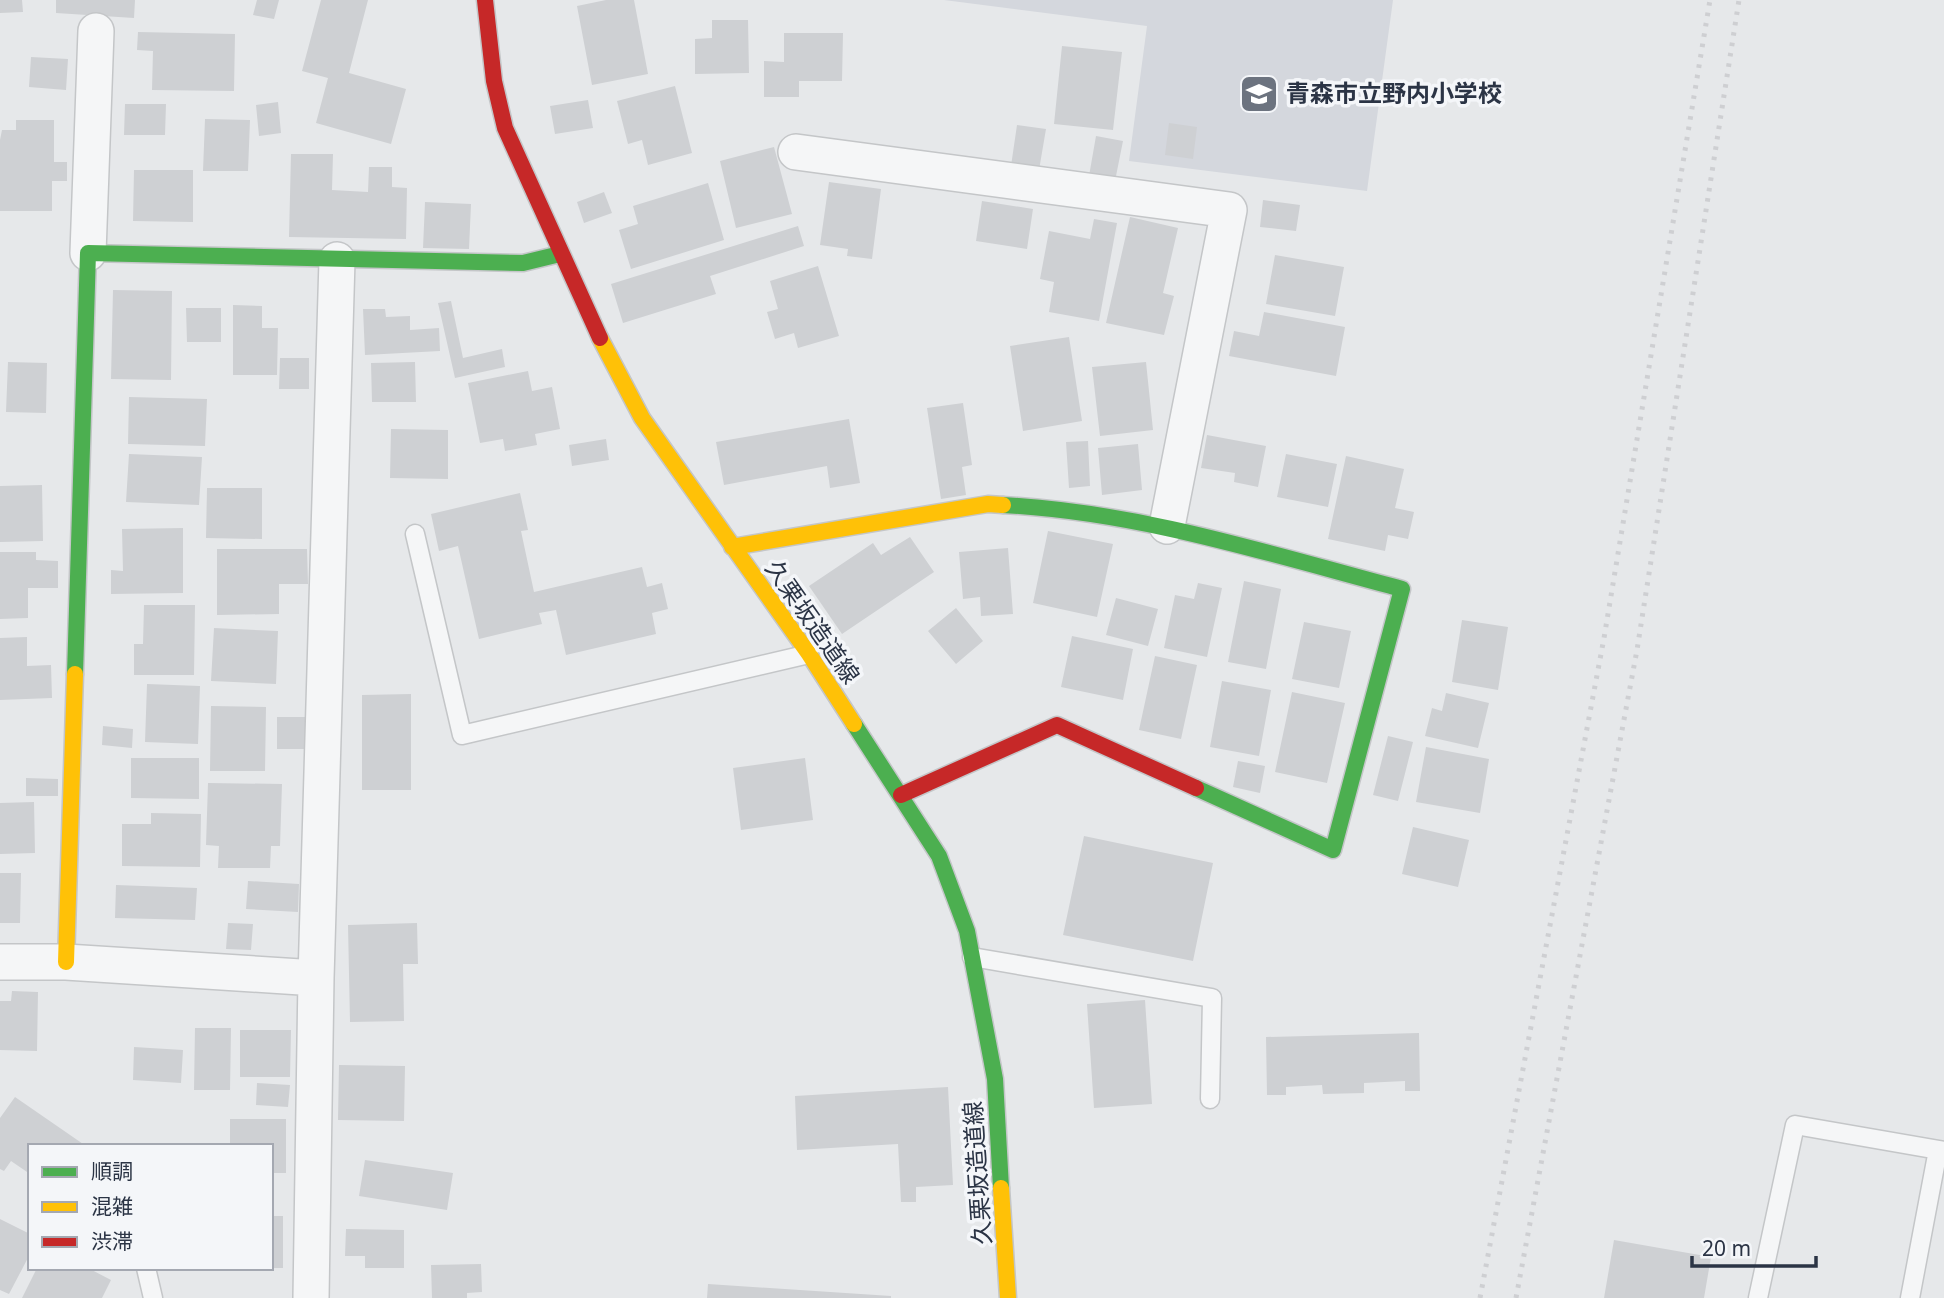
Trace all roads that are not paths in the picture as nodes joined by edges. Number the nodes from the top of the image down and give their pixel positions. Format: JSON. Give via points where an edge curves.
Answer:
{"nodes":[{"id":1,"x":485,"y":0,"type":"edge"},
{"id":2,"x":96,"y":31,"type":"dead end"},
{"id":3,"x":796,"y":152,"type":"dead end"},
{"id":4,"x":88,"y":253,"type":"junction"},
{"id":5,"x":560,"y":254,"type":"junction"},
{"id":6,"x":337,"y":260,"type":"junction"},
{"id":7,"x":1167,"y":526,"type":"junction"},
{"id":8,"x":415,"y":534,"type":"dead end"},
{"id":9,"x":732,"y":547,"type":"junction"},
{"id":10,"x":809,"y":654,"type":"junction"},
{"id":11,"x":901,"y":795,"type":"junction"},
{"id":12,"x":972,"y":957,"type":"junction"},
{"id":13,"x":0,"y":962,"type":"edge"},
{"id":14,"x":66,"y":962,"type":"junction"},
{"id":15,"x":316,"y":978,"type":"junction"},
{"id":16,"x":1210,"y":1099,"type":"dead end"},
{"id":17,"x":1941,"y":1150,"type":"edge"},
{"id":18,"x":146,"y":1270,"type":"edge"},
{"id":19,"x":153,"y":1298,"type":"edge"},
{"id":20,"x":311,"y":1298,"type":"edge"},
{"id":21,"x":1009,"y":1298,"type":"edge"},
{"id":22,"x":1758,"y":1298,"type":"edge"},
{"id":23,"x":1910,"y":1298,"type":"edge"}],
"edges":[{"from":1,"to":5,"type":"street","name":"久栗坂造道線","via":[[494,81],[505,128]]},
{"from":2,"to":4,"type":"street"},
{"from":3,"to":7,"type":"street","via":[[1229,210]]},
{"from":4,"to":6,"type":"street"},
{"from":4,"to":14,"type":"street"},
{"from":5,"to":6,"type":"street","via":[[523,263]]},
{"from":5,"to":9,"type":"street","name":"久栗坂造道線","via":[[642,418]]},
{"from":6,"to":15,"type":"street"},
{"from":7,"to":9,"type":"street","via":[[1046,507],[988,504]]},
{"from":7,"to":11,"type":"street","via":[[1402,589],[1333,850],[1057,725]]},
{"from":8,"to":10,"type":"lane","via":[[461,735]]},
{"from":9,"to":10,"type":"street","name":"久栗坂造道線"},
{"from":10,"to":11,"type":"street","name":"久栗坂造道線"},
{"from":11,"to":12,"type":"street","name":"久栗坂造道線","via":[[939,856]]},
{"from":12,"to":16,"type":"lane","via":[[1212,998]]},
{"from":12,"to":21,"type":"street","name":"久栗坂造道線","via":[[995,1079]]},
{"from":13,"to":14,"type":"street"},
{"from":14,"to":15,"type":"street"},
{"from":15,"to":20,"type":"street"},
{"from":17,"to":22,"type":"lane","via":[[1795,1125]]},
{"from":17,"to":23,"type":"lane"},
{"from":18,"to":19,"type":"lane"}]}
